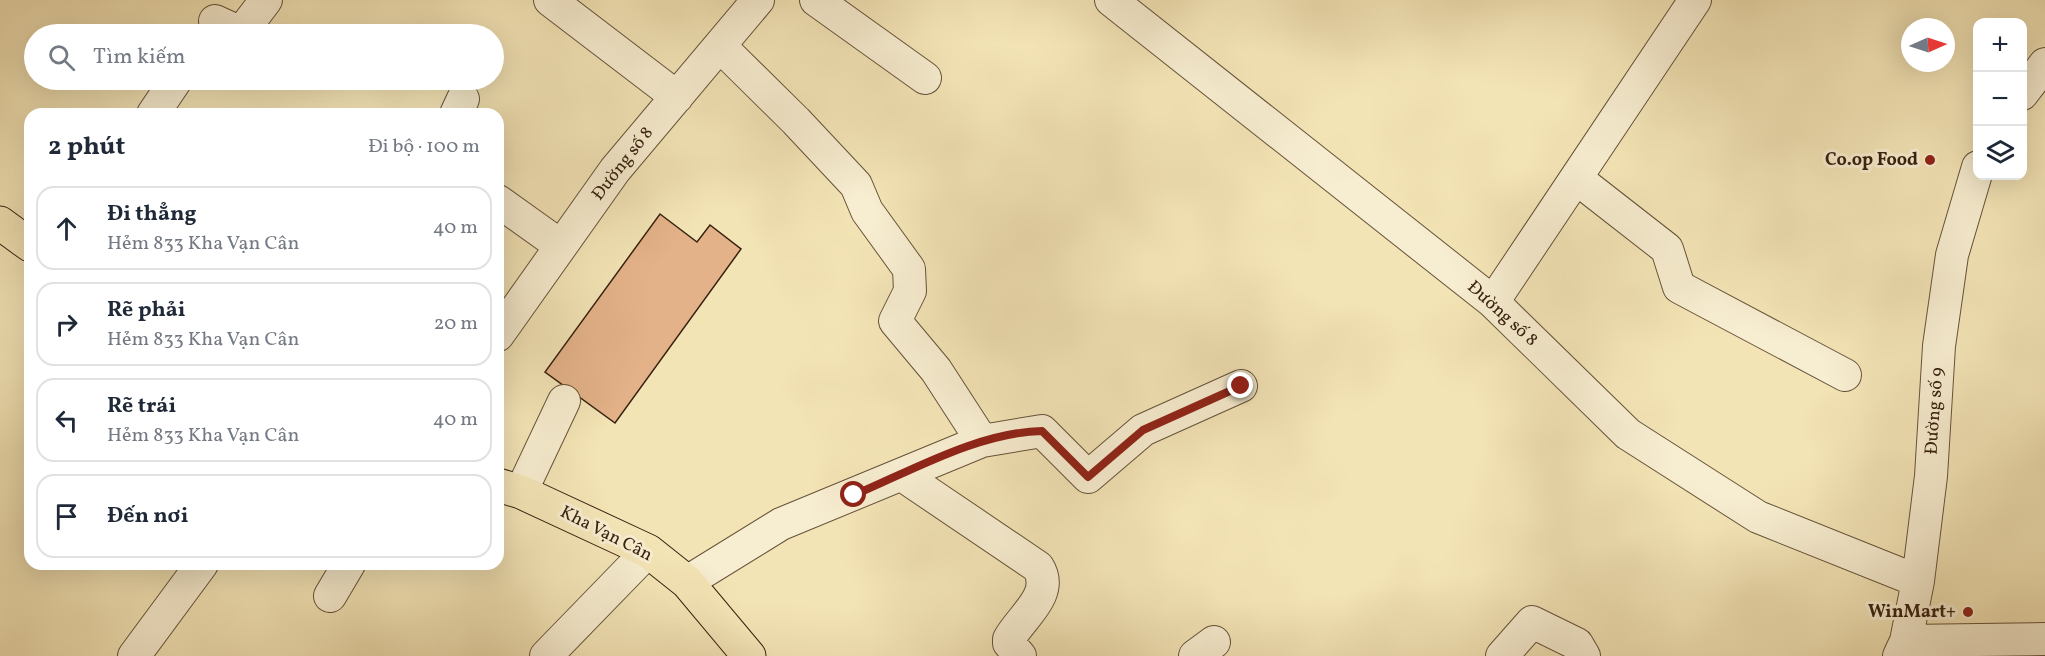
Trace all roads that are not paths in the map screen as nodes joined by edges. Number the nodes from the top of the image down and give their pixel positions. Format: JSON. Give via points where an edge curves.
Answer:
{"nodes":[{"id":1,"x":266,"y":0,"type":"edge"},
{"id":2,"x":550,"y":0,"type":"edge"},
{"id":3,"x":816,"y":0,"type":"edge"},
{"id":4,"x":1111,"y":0,"type":"edge"},
{"id":5,"x":1695,"y":0,"type":"edge"},
{"id":6,"x":748,"y":4,"type":"edge"},
{"id":7,"x":248,"y":24,"type":"edge"},
{"id":8,"x":720,"y":46,"type":"junction"},
{"id":9,"x":2045,"y":64,"type":"edge"},
{"id":10,"x":925,"y":78,"type":"dead end"},
{"id":11,"x":2027,"y":87,"type":"edge"},
{"id":12,"x":169,"y":90,"type":"edge"},
{"id":13,"x":677,"y":97,"type":"junction"},
{"id":14,"x":157,"y":108,"type":"edge"},
{"id":15,"x":1576,"y":178,"type":"junction"},
{"id":16,"x":1974,"y":180,"type":"edge"},
{"id":17,"x":504,"y":205,"type":"edge"},
{"id":18,"x":0,"y":223,"type":"edge"},
{"id":19,"x":24,"y":241,"type":"edge"},
{"id":20,"x":561,"y":246,"type":"junction"},
{"id":21,"x":1493,"y":302,"type":"junction"},
{"id":22,"x":504,"y":327,"type":"edge"},
{"id":23,"x":1845,"y":375,"type":"dead end"},
{"id":24,"x":1241,"y":386,"type":"dead end"},
{"id":25,"x":564,"y":401,"type":"dead end"},
{"id":26,"x":982,"y":441,"type":"junction"},
{"id":27,"x":902,"y":475,"type":"junction"},
{"id":28,"x":510,"y":488,"type":"edge"},
{"id":29,"x":648,"y":551,"type":"junction"},
{"id":30,"x":198,"y":570,"type":"edge"},
{"id":31,"x":345,"y":570,"type":"edge"},
{"id":32,"x":1918,"y":581,"type":"junction"},
{"id":33,"x":687,"y":582,"type":"junction"},
{"id":34,"x":330,"y":596,"type":"dead end"},
{"id":35,"x":2045,"y":639,"type":"edge"},
{"id":36,"x":1903,"y":648,"type":"edge"},
{"id":37,"x":134,"y":656,"type":"edge"},
{"id":38,"x":546,"y":656,"type":"edge"},
{"id":39,"x":749,"y":656,"type":"edge"},
{"id":40,"x":1020,"y":656,"type":"edge"},
{"id":41,"x":1502,"y":656,"type":"edge"},
{"id":42,"x":1584,"y":656,"type":"edge"}],
"edges":[{"from":1,"to":7,"type":"street"},
{"from":2,"to":13,"type":"street"},
{"from":3,"to":10,"type":"street"},
{"from":4,"to":21,"type":"street","name":"Đường số 8"},
{"from":5,"to":15,"type":"street"},
{"from":6,"to":8,"type":"street","name":"Đường số 8"},
{"from":8,"to":13,"type":"street","name":"Đường số 8"},
{"from":8,"to":26,"type":"street","via":[[856,185],[867,211],[909,269],[910,291],[895,321],[936,370]]},
{"from":9,"to":11,"type":"street"},
{"from":12,"to":14,"type":"street"},
{"from":13,"to":20,"type":"street","name":"Đường số 8","via":[[615,170]]},
{"from":15,"to":21,"type":"street"},
{"from":15,"to":23,"type":"street","via":[[1667,249],[1679,287]]},
{"from":16,"to":32,"type":"street","name":"Đường số 9","via":[[1950,266]]},
{"from":17,"to":20,"type":"street"},
{"from":18,"to":19,"type":"main road"},
{"from":20,"to":22,"type":"street","name":"Đường số 8"},
{"from":21,"to":32,"type":"street","name":"Đường số 8","via":[[1628,434],[1758,517]]},
{"from":24,"to":26,"type":"street","via":[[1143,430],[1088,477],[1042,431]]},
{"from":25,"to":28,"type":"street"},
{"from":26,"to":27,"type":"street"},
{"from":27,"to":33,"type":"street","via":[[781,524]]},
{"from":27,"to":40,"type":"street","via":[[1038,567],[1044,586],[1009,643]]},
{"from":28,"to":29,"type":"main road","name":"Kha Vạn Cân"},
{"from":29,"to":33,"type":"main road","name":"Kha Vạn Cân"},
{"from":29,"to":38,"type":"street"},
{"from":30,"to":37,"type":"street"},
{"from":31,"to":34,"type":"street"},
{"from":32,"to":36,"type":"street","name":"Đường số 9"},
{"from":33,"to":39,"type":"main road","name":"Kha Vạn Cân"},
{"from":35,"to":36,"type":"street"},
{"from":41,"to":42,"type":"street","via":[[1532,622],[1577,644]]}]}
